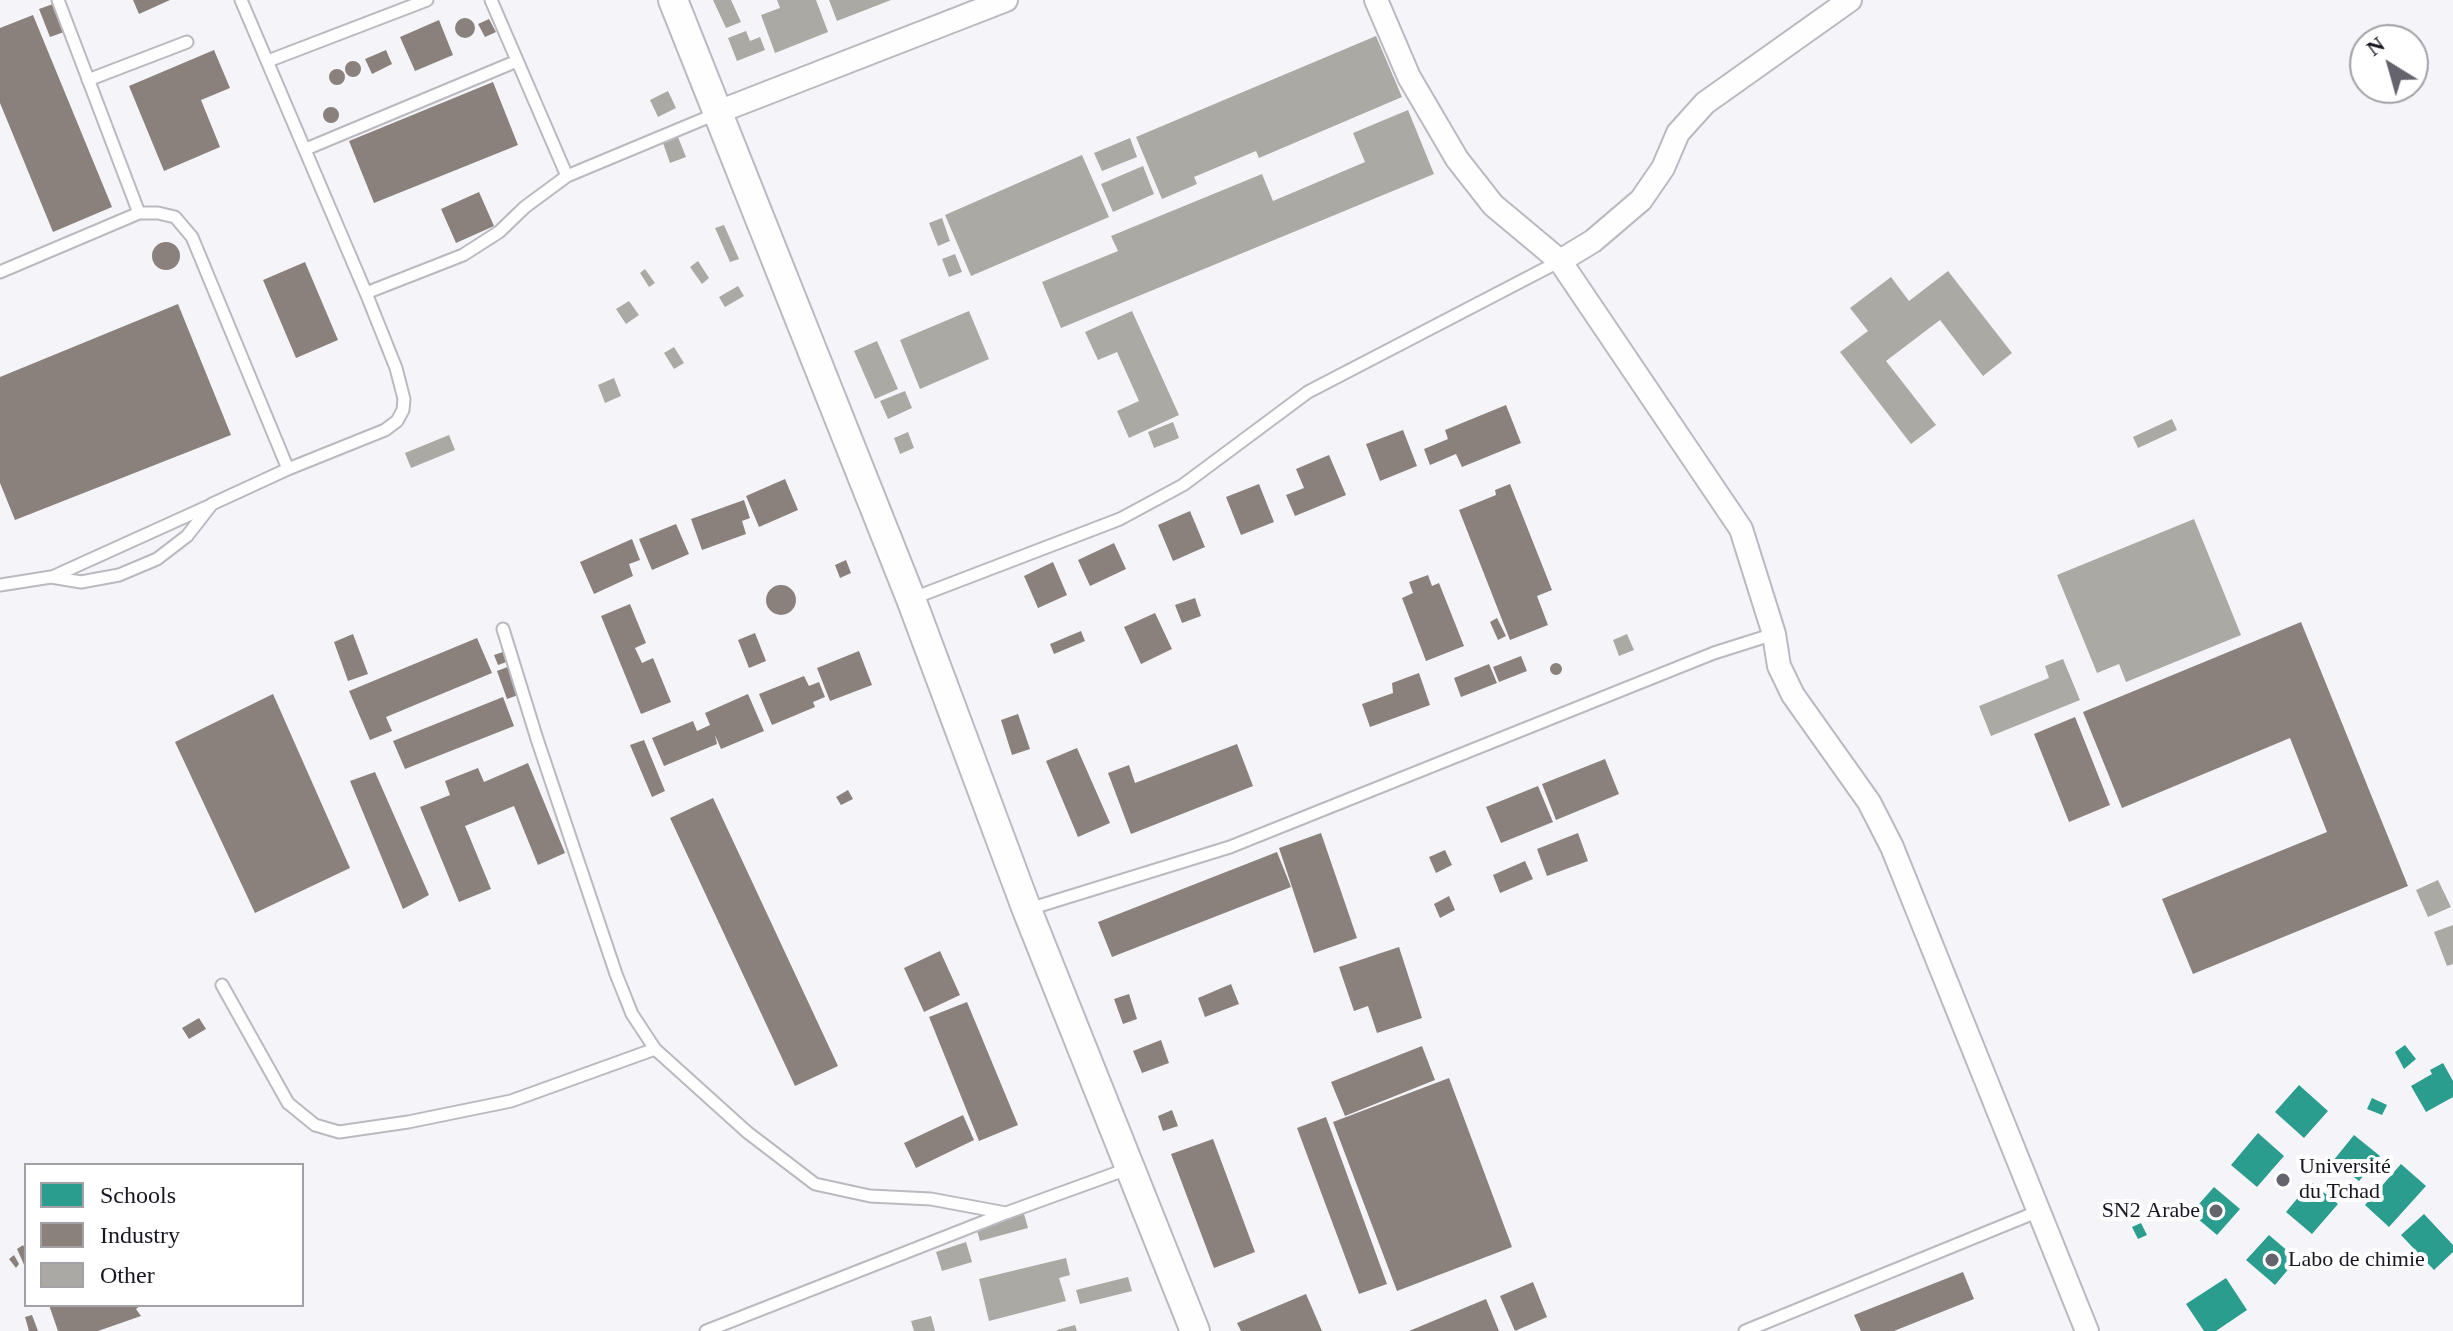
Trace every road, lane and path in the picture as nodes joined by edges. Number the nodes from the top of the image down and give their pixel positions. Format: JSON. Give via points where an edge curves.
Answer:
{"nodes":[{"id":1,"x":58,"y":0,"type":"edge"},
{"id":2,"x":241,"y":0,"type":"edge"},
{"id":3,"x":427,"y":0,"type":"edge"},
{"id":4,"x":491,"y":0,"type":"edge"},
{"id":5,"x":673,"y":0,"type":"edge"},
{"id":6,"x":1006,"y":0,"type":"edge"},
{"id":7,"x":1376,"y":0,"type":"edge"},
{"id":8,"x":1850,"y":0,"type":"edge"},
{"id":9,"x":187,"y":42,"type":"dead end"},
{"id":10,"x":268,"y":61,"type":"junction"},
{"id":11,"x":517,"y":61,"type":"junction"},
{"id":12,"x":88,"y":80,"type":"junction"},
{"id":13,"x":718,"y":112,"type":"junction"},
{"id":14,"x":306,"y":149,"type":"junction"},
{"id":15,"x":567,"y":176,"type":"junction"},
{"id":16,"x":139,"y":213,"type":"junction"},
{"id":17,"x":1560,"y":261,"type":"junction"},
{"id":18,"x":0,"y":272,"type":"edge"},
{"id":19,"x":366,"y":293,"type":"junction"},
{"id":20,"x":288,"y":469,"type":"junction"},
{"id":21,"x":212,"y":504,"type":"junction"},
{"id":22,"x":51,"y":577,"type":"junction"},
{"id":23,"x":0,"y":585,"type":"edge"},
{"id":24,"x":911,"y":599,"type":"junction"},
{"id":25,"x":503,"y":629,"type":"dead end"},
{"id":26,"x":1774,"y":634,"type":"junction"},
{"id":27,"x":1027,"y":910,"type":"junction"},
{"id":28,"x":222,"y":985,"type":"dead end"},
{"id":29,"x":655,"y":1049,"type":"junction"},
{"id":30,"x":1131,"y":1168,"type":"junction"},
{"id":31,"x":2039,"y":1211,"type":"junction"},
{"id":32,"x":1006,"y":1213,"type":"junction"},
{"id":33,"x":706,"y":1331,"type":"edge"},
{"id":34,"x":1195,"y":1331,"type":"edge"},
{"id":35,"x":1745,"y":1331,"type":"edge"},
{"id":36,"x":2087,"y":1331,"type":"edge"}],
"edges":[{"from":1,"to":12,"type":"lane"},
{"from":2,"to":10,"type":"lane"},
{"from":3,"to":10,"type":"lane"},
{"from":4,"to":11,"type":"lane"},
{"from":5,"to":13,"type":"street"},
{"from":6,"to":13,"type":"street"},
{"from":7,"to":17,"type":"street","via":[[1409,77],[1457,159],[1493,205]]},
{"from":8,"to":17,"type":"street","via":[[1705,103],[1678,133],[1641,200]]},
{"from":9,"to":12,"type":"lane"},
{"from":10,"to":14,"type":"lane"},
{"from":11,"to":14,"type":"lane"},
{"from":11,"to":15,"type":"lane"},
{"from":12,"to":16,"type":"lane"},
{"from":13,"to":15,"type":"lane"},
{"from":13,"to":24,"type":"street"},
{"from":14,"to":19,"type":"lane"},
{"from":15,"to":19,"type":"lane","via":[[463,255]]},
{"from":16,"to":18,"type":"lane"},
{"from":16,"to":20,"type":"lane","via":[[175,217],[192,237]]},
{"from":17,"to":24,"type":"lane","via":[[1308,392],[1183,485],[1120,519]]},
{"from":17,"to":26,"type":"street","via":[[1741,529]]},
{"from":19,"to":20,"type":"lane","via":[[396,368],[403,410],[385,430]]},
{"from":20,"to":21,"type":"lane"},
{"from":21,"to":22,"type":"lane"},
{"from":21,"to":22,"type":"lane","via":[[187,536],[157,559],[119,575],[81,582]]},
{"from":22,"to":23,"type":"lane"},
{"from":24,"to":27,"type":"street"},
{"from":25,"to":29,"type":"lane","via":[[616,974],[632,1014]]},
{"from":26,"to":27,"type":"lane","via":[[1714,653],[1230,847]]},
{"from":26,"to":31,"type":"street","via":[[1779,666],[1793,695],[1869,802],[1892,847]]},
{"from":27,"to":30,"type":"street"},
{"from":28,"to":29,"type":"lane","via":[[288,1103],[315,1125],[339,1132],[511,1101]]},
{"from":29,"to":32,"type":"lane","via":[[747,1132],[815,1184]]},
{"from":30,"to":32,"type":"lane"},
{"from":30,"to":34,"type":"street"},
{"from":31,"to":35,"type":"lane"},
{"from":31,"to":36,"type":"street"},
{"from":32,"to":33,"type":"lane"}]}
